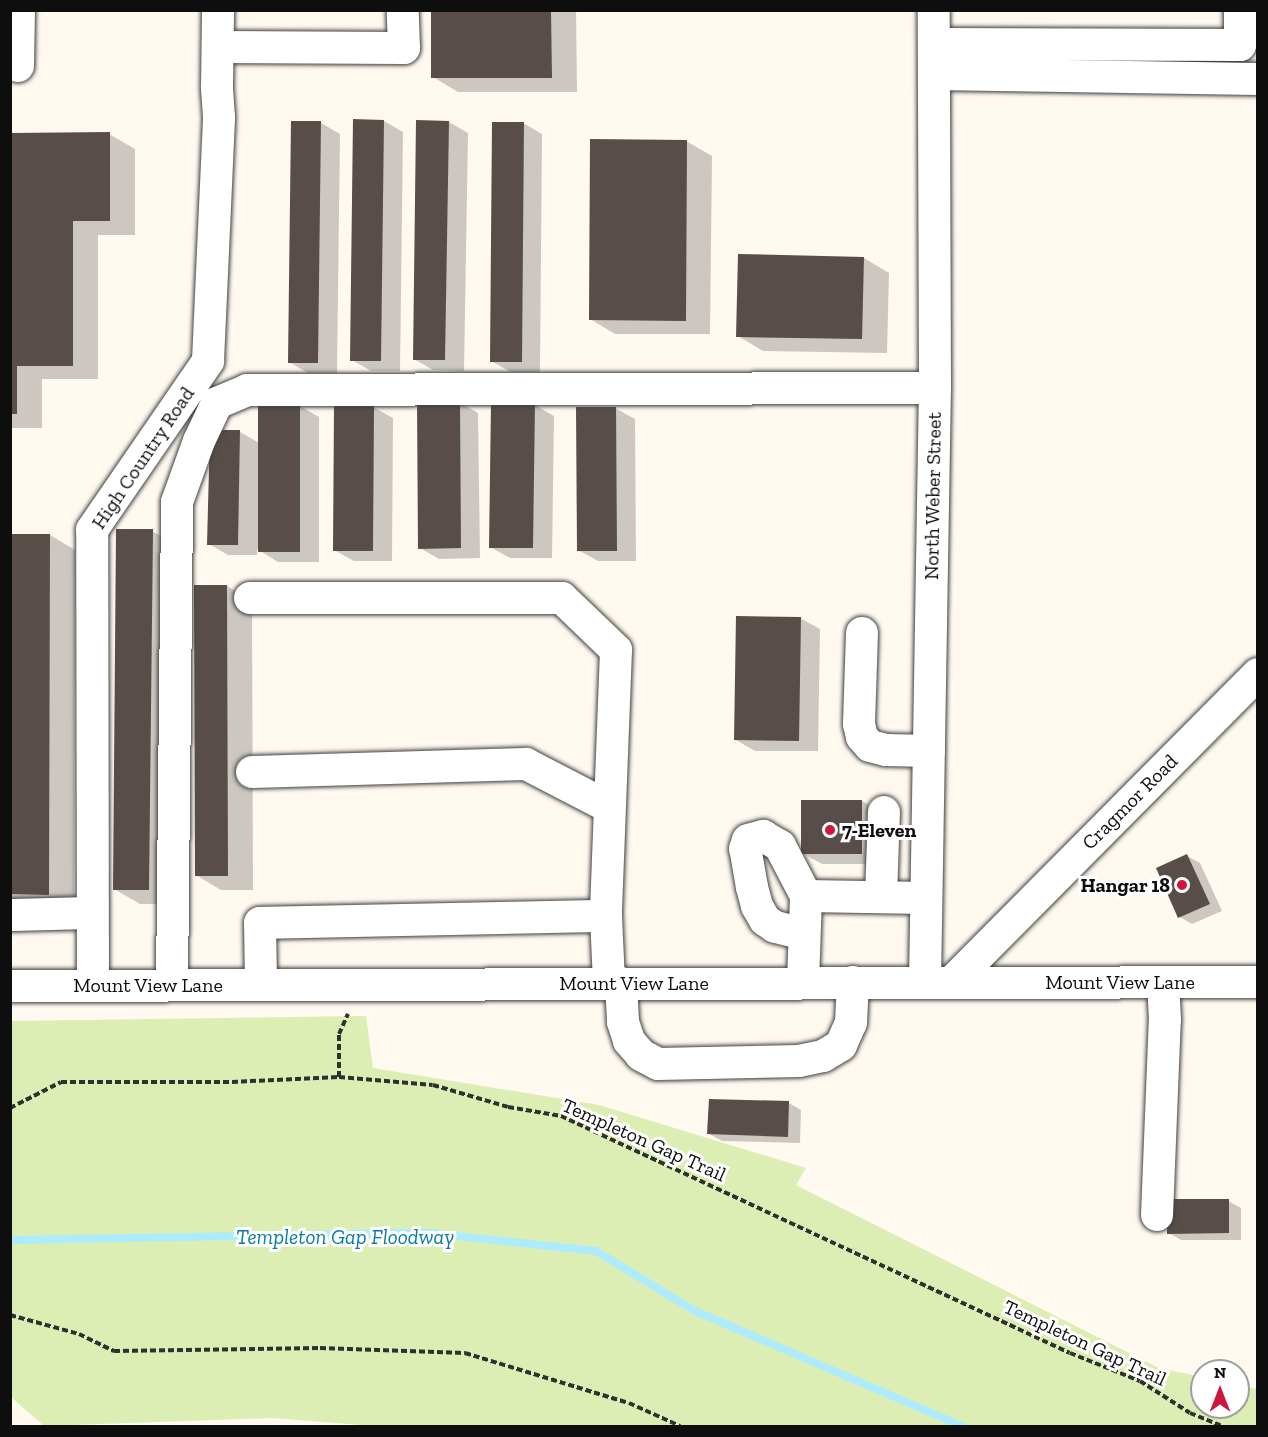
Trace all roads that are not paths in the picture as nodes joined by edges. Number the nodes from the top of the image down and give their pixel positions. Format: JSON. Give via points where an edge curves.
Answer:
{"nodes":[{"id":1,"x":19,"y":10,"type":"edge"},
{"id":2,"x":218,"y":10,"type":"edge"},
{"id":3,"x":403,"y":10,"type":"edge"},
{"id":4,"x":934,"y":10,"type":"edge"},
{"id":5,"x":1240,"y":10,"type":"edge"},
{"id":6,"x":218,"y":47,"type":"junction"},
{"id":7,"x":934,"y":59,"type":"junction"},
{"id":8,"x":18,"y":66,"type":"dead end"},
{"id":9,"x":1257,"y":79,"type":"edge"},
{"id":10,"x":935,"y":387,"type":"junction"},
{"id":11,"x":250,"y":598,"type":"dead end"},
{"id":12,"x":862,"y":633,"type":"dead end"},
{"id":13,"x":1257,"y":674,"type":"edge"},
{"id":14,"x":929,"y":751,"type":"junction"},
{"id":15,"x":252,"y":772,"type":"dead end"},
{"id":16,"x":609,"y":807,"type":"junction"},
{"id":17,"x":884,"y":812,"type":"dead end"},
{"id":18,"x":806,"y":896,"type":"junction"},
{"id":19,"x":881,"y":897,"type":"junction"},
{"id":20,"x":926,"y":898,"type":"junction"},
{"id":21,"x":92,"y":913,"type":"junction"},
{"id":22,"x":10,"y":915,"type":"edge"},
{"id":23,"x":606,"y":916,"type":"junction"},
{"id":24,"x":804,"y":934,"type":"junction"},
{"id":25,"x":854,"y":982,"type":"junction"},
{"id":26,"x":938,"y":982,"type":"junction"},
{"id":27,"x":1163,"y":982,"type":"junction"},
{"id":28,"x":1257,"y":982,"type":"edge"},
{"id":29,"x":615,"y":983,"type":"junction"},
{"id":30,"x":803,"y":983,"type":"junction"},
{"id":31,"x":261,"y":984,"type":"junction"},
{"id":32,"x":93,"y":985,"type":"junction"},
{"id":33,"x":172,"y":985,"type":"junction"},
{"id":34,"x":10,"y":986,"type":"edge"},
{"id":35,"x":1157,"y":1215,"type":"dead end"}],
"edges":[{"from":1,"to":8,"type":"street"},
{"from":2,"to":6,"type":"street","name":"High Country Road"},
{"from":3,"to":6,"type":"street","via":[[404,48]]},
{"from":4,"to":7,"type":"street","name":"North Weber Street"},
{"from":5,"to":7,"type":"street","via":[[1240,45]]},
{"from":6,"to":21,"type":"street","name":"High Country Road","via":[[219,117],[208,361],[92,530]]},
{"from":7,"to":9,"type":"street"},
{"from":7,"to":10,"type":"street","name":"North Weber Street"},
{"from":10,"to":14,"type":"street","name":"North Weber Street"},
{"from":10,"to":33,"type":"street","via":[[247,390],[217,403],[177,502]]},
{"from":11,"to":16,"type":"street","via":[[562,598],[616,650]]},
{"from":12,"to":14,"type":"street","via":[[862,737],[870,746],[886,750]]},
{"from":13,"to":26,"type":"street","name":"Cragmor Road"},
{"from":14,"to":20,"type":"street","name":"North Weber Street"},
{"from":15,"to":16,"type":"street","via":[[526,764]]},
{"from":16,"to":23,"type":"street"},
{"from":17,"to":19,"type":"street"},
{"from":18,"to":19,"type":"street"},
{"from":18,"to":24,"type":"street"},
{"from":18,"to":24,"type":"street","via":[[780,846],[763,836],[748,840],[745,849],[752,887],[765,920],[775,927]]},
{"from":19,"to":20,"type":"street"},
{"from":20,"to":26,"type":"street","name":"North Weber Street"},
{"from":21,"to":22,"type":"street"},
{"from":21,"to":32,"type":"street","name":"High Country Road"},
{"from":23,"to":29,"type":"street"},
{"from":23,"to":31,"type":"street","via":[[260,923]]},
{"from":24,"to":30,"type":"street"},
{"from":25,"to":26,"type":"street","name":"Mount View Lane"},
{"from":25,"to":29,"type":"street","via":[[851,1023],[840,1045],[824,1056],[799,1061],[658,1064],[628,1041]]},
{"from":25,"to":30,"type":"street","name":"Mount View Lane"},
{"from":26,"to":27,"type":"street","name":"Mount View Lane"},
{"from":27,"to":28,"type":"street","name":"Mount View Lane"},
{"from":27,"to":35,"type":"street"},
{"from":29,"to":30,"type":"street","name":"Mount View Lane"},
{"from":29,"to":31,"type":"street","name":"Mount View Lane"},
{"from":31,"to":33,"type":"street","name":"Mount View Lane"},
{"from":32,"to":33,"type":"street","name":"Mount View Lane"},
{"from":32,"to":34,"type":"street","name":"Mount View Lane"}]}
